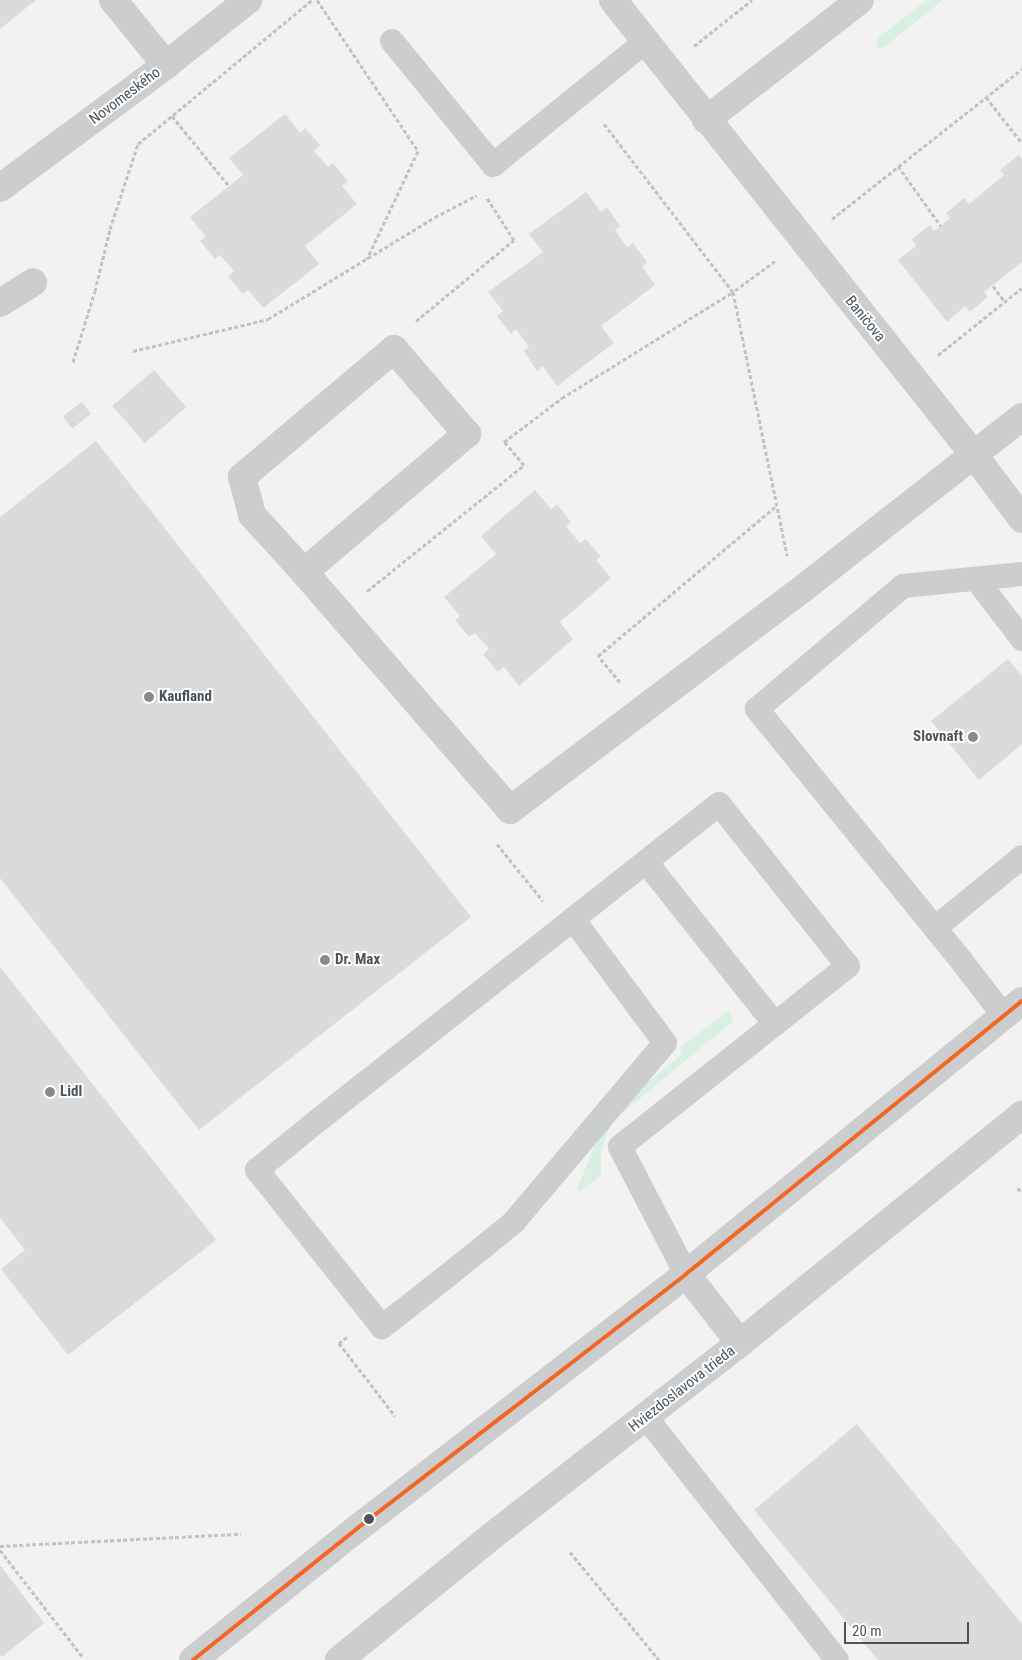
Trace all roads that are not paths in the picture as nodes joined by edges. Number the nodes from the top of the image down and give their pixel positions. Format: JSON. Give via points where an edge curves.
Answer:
{"nodes":[{"id":1,"x":113,"y":0,"type":"edge"},
{"id":2,"x":248,"y":0,"type":"edge"},
{"id":3,"x":613,"y":0,"type":"edge"},
{"id":4,"x":860,"y":0,"type":"edge"},
{"id":5,"x":392,"y":41,"type":"dead end"},
{"id":6,"x":645,"y":42,"type":"junction"},
{"id":7,"x":166,"y":65,"type":"junction"},
{"id":8,"x":706,"y":120,"type":"junction"},
{"id":9,"x":0,"y":188,"type":"edge"},
{"id":10,"x":33,"y":282,"type":"dead end"},
{"id":11,"x":0,"y":303,"type":"edge"},
{"id":12,"x":1022,"y":417,"type":"edge"},
{"id":13,"x":974,"y":455,"type":"junction"},
{"id":14,"x":1022,"y":519,"type":"edge"},
{"id":15,"x":304,"y":572,"type":"junction"},
{"id":16,"x":1022,"y":574,"type":"edge"},
{"id":17,"x":976,"y":579,"type":"junction"},
{"id":18,"x":1022,"y":638,"type":"edge"},
{"id":19,"x":1022,"y":857,"type":"edge"},
{"id":20,"x":646,"y":862,"type":"junction"},
{"id":21,"x":568,"y":923,"type":"junction"},
{"id":22,"x":935,"y":928,"type":"junction"},
{"id":23,"x":1013,"y":1009,"type":"edge"},
{"id":24,"x":775,"y":1024,"type":"junction"},
{"id":25,"x":1022,"y":1114,"type":"edge"},
{"id":26,"x":686,"y":1274,"type":"junction"},
{"id":27,"x":740,"y":1343,"type":"junction"},
{"id":28,"x":646,"y":1416,"type":"junction"},
{"id":29,"x":193,"y":1660,"type":"edge"},
{"id":30,"x":339,"y":1660,"type":"edge"},
{"id":31,"x":837,"y":1660,"type":"edge"}],
"edges":[{"from":1,"to":7,"type":"street"},
{"from":2,"to":7,"type":"street","name":"Novomeského"},
{"from":3,"to":6,"type":"street","name":"Baničova"},
{"from":4,"to":8,"type":"street"},
{"from":5,"to":6,"type":"lane","via":[[493,165]]},
{"from":6,"to":8,"type":"street","name":"Baničova"},
{"from":7,"to":9,"type":"street","name":"Novomeského"},
{"from":8,"to":13,"type":"street","name":"Baničova"},
{"from":10,"to":11,"type":"street"},
{"from":12,"to":13,"type":"street"},
{"from":13,"to":14,"type":"street","name":"Baničova"},
{"from":13,"to":15,"type":"street","via":[[510,810]]},
{"from":15,"to":15,"type":"street","via":[[252,515],[242,477],[394,349],[467,434]]},
{"from":16,"to":17,"type":"lane"},
{"from":17,"to":18,"type":"lane"},
{"from":17,"to":22,"type":"lane","via":[[903,586],[757,709]]},
{"from":19,"to":22,"type":"lane"},
{"from":20,"to":21,"type":"lane"},
{"from":20,"to":24,"type":"lane"},
{"from":20,"to":24,"type":"lane","via":[[719,804],[848,966]]},
{"from":21,"to":21,"type":"lane","via":[[257,1170],[382,1327],[514,1222],[666,1043]]},
{"from":22,"to":23,"type":"lane"},
{"from":23,"to":26,"type":"street"},
{"from":24,"to":26,"type":"lane","via":[[620,1147]]},
{"from":25,"to":27,"type":"street","name":"Hviezdoslavova trieda"},
{"from":26,"to":27,"type":"street"},
{"from":26,"to":29,"type":"street"},
{"from":27,"to":28,"type":"street","name":"Hviezdoslavova trieda"},
{"from":28,"to":30,"type":"street","name":"Hviezdoslavova trieda"},
{"from":28,"to":31,"type":"lane"}]}
